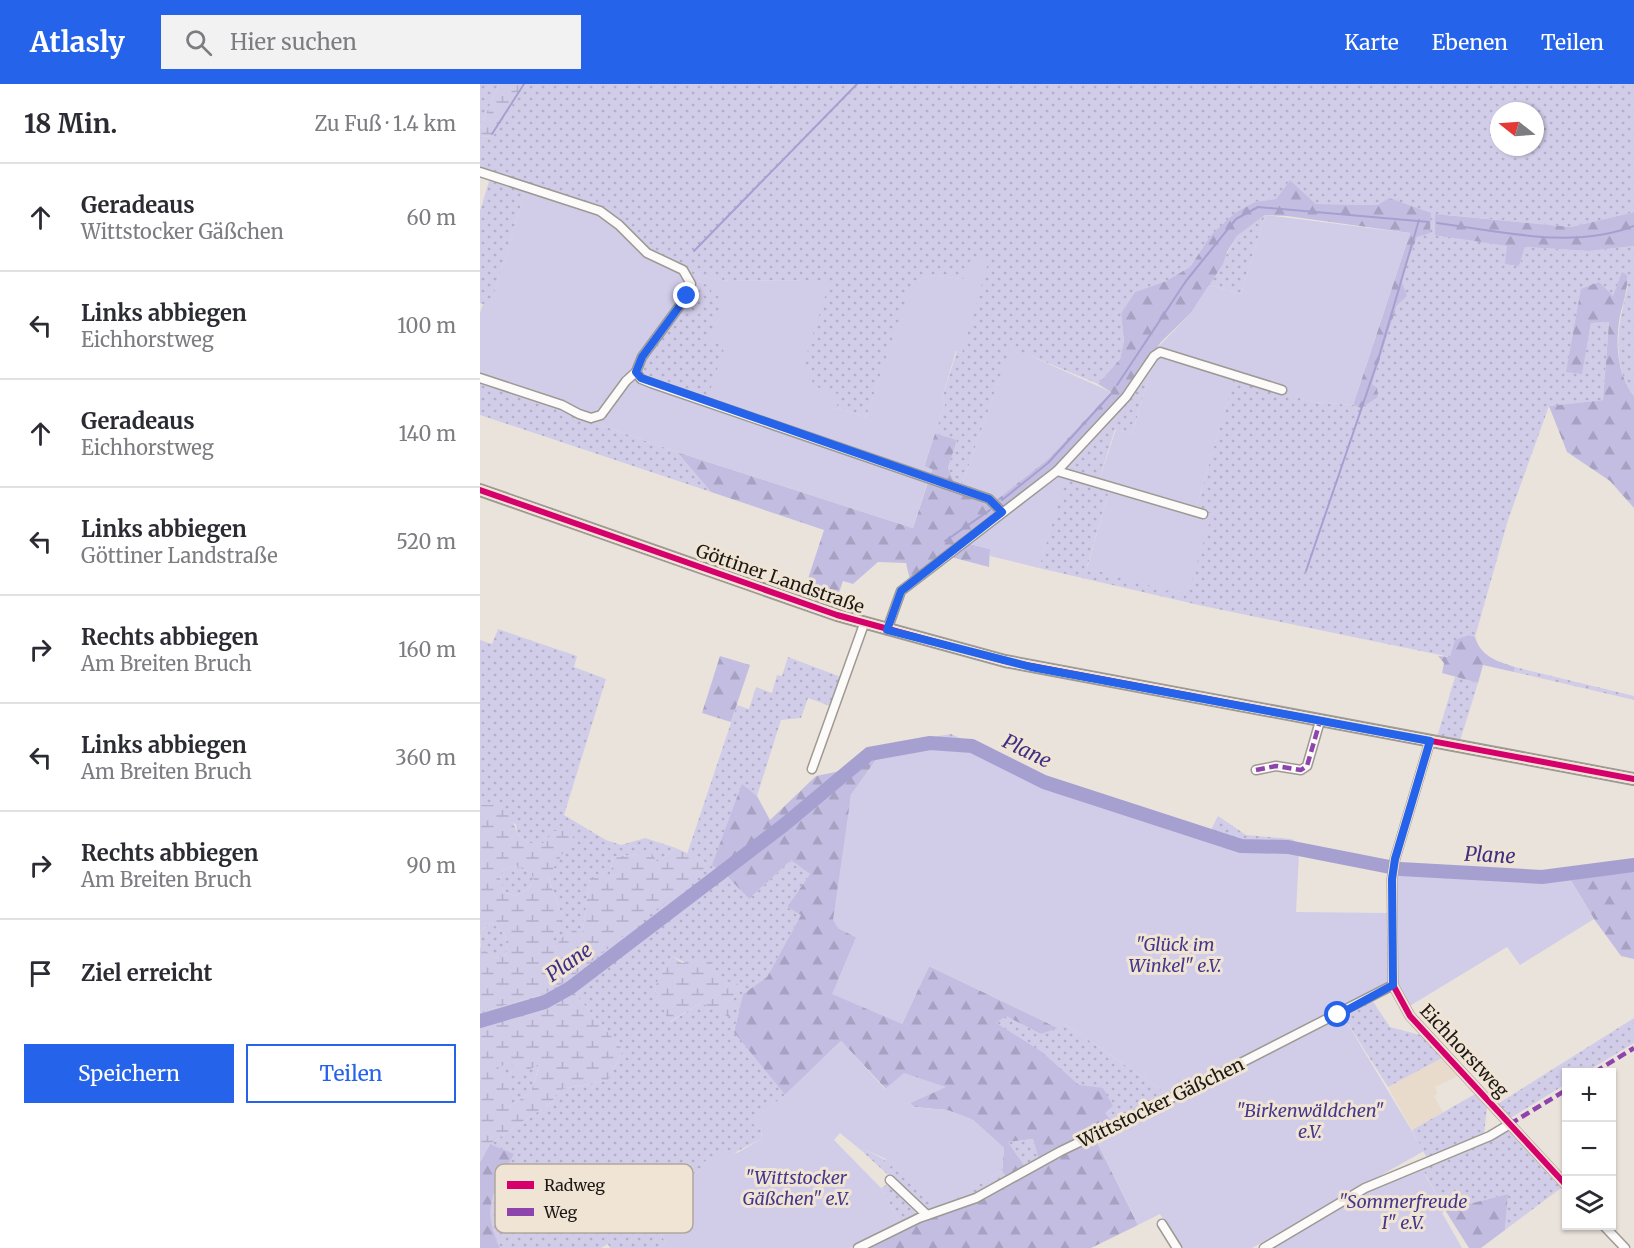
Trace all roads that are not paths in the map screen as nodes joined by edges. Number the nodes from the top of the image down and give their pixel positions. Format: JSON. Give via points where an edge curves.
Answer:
{"nodes":[{"id":1,"x":480,"y":172,"type":"edge"},
{"id":2,"x":636,"y":372,"type":"junction"},
{"id":3,"x":480,"y":378,"type":"edge"},
{"id":4,"x":1282,"y":390,"type":"dead end"},
{"id":5,"x":1057,"y":471,"type":"junction"},
{"id":6,"x":480,"y":490,"type":"edge"},
{"id":7,"x":1002,"y":512,"type":"junction"},
{"id":8,"x":1203,"y":514,"type":"dead end"},
{"id":9,"x":864,"y":624,"type":"junction"},
{"id":10,"x":887,"y":630,"type":"junction"},
{"id":11,"x":1320,"y":721,"type":"junction"},
{"id":12,"x":1430,"y":741,"type":"junction"},
{"id":13,"x":812,"y":769,"type":"dead end"},
{"id":14,"x":1256,"y":770,"type":"dead end"},
{"id":15,"x":1634,"y":779,"type":"edge"},
{"id":16,"x":1393,"y":985,"type":"junction"},
{"id":17,"x":1510,"y":1124,"type":"junction"},
{"id":18,"x":890,"y":1180,"type":"dead end"},
{"id":19,"x":1562,"y":1181,"type":"edge"},
{"id":20,"x":927,"y":1215,"type":"junction"},
{"id":21,"x":1162,"y":1224,"type":"dead end"},
{"id":22,"x":1608,"y":1230,"type":"edge"},
{"id":23,"x":858,"y":1248,"type":"edge"},
{"id":24,"x":1177,"y":1248,"type":"edge"},
{"id":25,"x":1263,"y":1248,"type":"edge"},
{"id":26,"x":1625,"y":1248,"type":"edge"}],
"edges":[{"from":1,"to":2,"type":"street","via":[[600,211],[647,253],[687,275],[691,284],[687,296],[642,357]]},
{"from":2,"to":3,"type":"street","via":[[620,388],[607,410],[591,418]]},
{"from":2,"to":7,"type":"street","via":[[651,383],[989,499]]},
{"from":4,"to":5,"type":"street","via":[[1160,352],[1120,404]]},
{"from":5,"to":7,"type":"street"},
{"from":5,"to":8,"type":"street"},
{"from":6,"to":9,"type":"street","name":"Göttiner Landstraße"},
{"from":7,"to":10,"type":"street","via":[[901,591]]},
{"from":9,"to":10,"type":"street","name":"Göttiner Landstraße"},
{"from":9,"to":13,"type":"street","name":"Göttiner Landstraße"},
{"from":10,"to":11,"type":"street","name":"Göttiner Landstraße","via":[[1031,667]]},
{"from":11,"to":12,"type":"street","name":"Göttiner Landstraße"},
{"from":11,"to":14,"type":"street","via":[[1307,766],[1301,770],[1275,766]]},
{"from":12,"to":15,"type":"street","name":"Göttiner Landstraße"},
{"from":12,"to":16,"type":"street","name":"Eichhorstweg","via":[[1395,859]]},
{"from":16,"to":17,"type":"street","name":"Eichhorstweg","via":[[1410,1016]]},
{"from":16,"to":20,"type":"street","name":"Wittstocker Gäßchen","via":[[1061,1151],[976,1198]]},
{"from":17,"to":19,"type":"street","name":"Eichhorstweg"},
{"from":17,"to":25,"type":"street","via":[[1365,1188]]},
{"from":18,"to":20,"type":"street"},
{"from":20,"to":23,"type":"street","name":"Wittstocker Gäßchen"},
{"from":21,"to":24,"type":"street"},
{"from":22,"to":26,"type":"street"}]}
